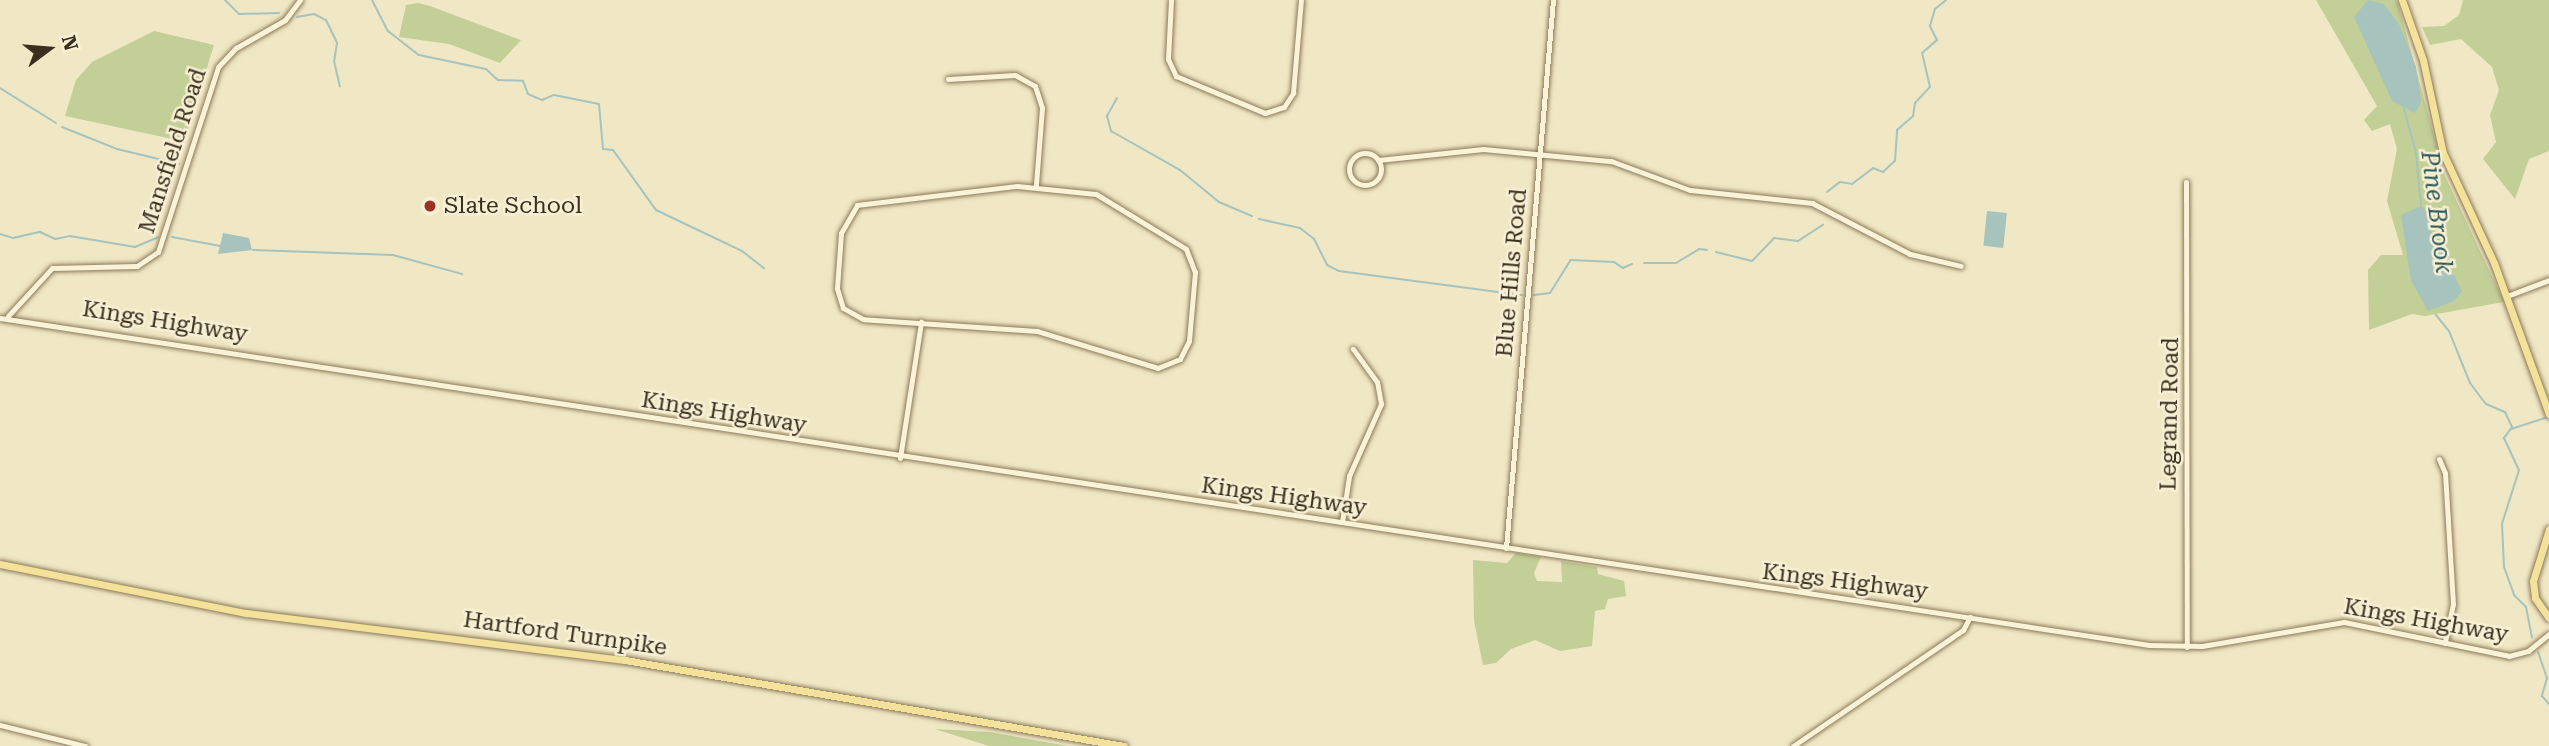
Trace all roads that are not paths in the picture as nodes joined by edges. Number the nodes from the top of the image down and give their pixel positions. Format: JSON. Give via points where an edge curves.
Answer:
{"nodes":[{"id":1,"x":300,"y":0,"type":"edge"},
{"id":2,"x":1171,"y":0,"type":"edge"},
{"id":3,"x":1301,"y":0,"type":"edge"},
{"id":4,"x":1553,"y":0,"type":"edge"},
{"id":5,"x":2402,"y":0,"type":"edge"},
{"id":6,"x":948,"y":79,"type":"dead end"},
{"id":7,"x":1540,"y":155,"type":"junction"},
{"id":8,"x":1378,"y":160,"type":"junction"},
{"id":9,"x":2186,"y":182,"type":"dead end"},
{"id":10,"x":1036,"y":185,"type":"junction"},
{"id":11,"x":1961,"y":266,"type":"dead end"},
{"id":12,"x":2549,"y":281,"type":"edge"},
{"id":13,"x":2507,"y":296,"type":"junction"},
{"id":14,"x":8,"y":316,"type":"junction"},
{"id":15,"x":0,"y":318,"type":"edge"},
{"id":16,"x":921,"y":322,"type":"junction"},
{"id":17,"x":1353,"y":349,"type":"dead end"},
{"id":18,"x":2549,"y":414,"type":"edge"},
{"id":19,"x":900,"y":458,"type":"junction"},
{"id":20,"x":2439,"y":459,"type":"dead end"},
{"id":21,"x":1342,"y":522,"type":"junction"},
{"id":22,"x":2549,"y":529,"type":"edge"},
{"id":23,"x":1506,"y":548,"type":"junction"},
{"id":24,"x":0,"y":564,"type":"edge"},
{"id":25,"x":1970,"y":617,"type":"junction"},
{"id":26,"x":2549,"y":618,"type":"edge"},
{"id":27,"x":2549,"y":634,"type":"edge"},
{"id":28,"x":2445,"y":643,"type":"junction"},
{"id":29,"x":2187,"y":647,"type":"junction"},
{"id":30,"x":0,"y":725,"type":"edge"},
{"id":31,"x":85,"y":746,"type":"edge"},
{"id":32,"x":1124,"y":746,"type":"edge"},
{"id":33,"x":1793,"y":746,"type":"edge"}],
"edges":[{"from":1,"to":14,"type":"street","name":"Mansfield Road","via":[[285,20],[236,48],[218,67],[167,233],[153,258],[128,267],[52,268]]},
{"from":2,"to":3,"type":"street","via":[[1168,59],[1176,76],[1254,112],[1270,113],[1284,107],[1293,93]]},
{"from":4,"to":7,"type":"street","name":"Blue Hills Road"},
{"from":5,"to":13,"type":"main road","via":[[2423,60],[2439,140]]},
{"from":6,"to":10,"type":"street","via":[[1015,75],[1035,86],[1042,103]]},
{"from":7,"to":8,"type":"street","via":[[1483,149]]},
{"from":7,"to":11,"type":"street","via":[[1621,163],[1690,190],[1812,203],[1910,254]]},
{"from":7,"to":23,"type":"street","name":"Blue Hills Road"},
{"from":8,"to":8,"type":"street","via":[[1369,154],[1355,157],[1349,171],[1354,180],[1373,183],[1381,169]]},
{"from":9,"to":29,"type":"street","name":"Legrand Road"},
{"from":10,"to":16,"type":"street","via":[[870,200],[848,215],[836,288],[843,308],[863,319]]},
{"from":10,"to":16,"type":"street","via":[[1102,197],[1186,249],[1195,272],[1189,341],[1181,359],[1158,368],[1037,331]]},
{"from":12,"to":13,"type":"street"},
{"from":13,"to":18,"type":"main road"},
{"from":14,"to":15,"type":"street"},
{"from":14,"to":19,"type":"street","name":"Kings Highway"},
{"from":16,"to":19,"type":"street"},
{"from":17,"to":21,"type":"street","via":[[1377,382],[1381,404],[1349,476]]},
{"from":19,"to":21,"type":"street","name":"Kings Highway"},
{"from":20,"to":28,"type":"street","via":[[2445,473],[2453,604]]},
{"from":21,"to":23,"type":"street","name":"Kings Highway"},
{"from":22,"to":26,"type":"main road","via":[[2533,581],[2535,598]]},
{"from":23,"to":25,"type":"street","name":"Kings Highway"},
{"from":24,"to":32,"type":"main road","name":"Hartford Turnpike","via":[[246,612],[614,659]]},
{"from":25,"to":29,"type":"street","name":"Kings Highway"},
{"from":25,"to":33,"type":"street","via":[[1963,631]]},
{"from":27,"to":28,"type":"street","name":"Kings Highway","via":[[2528,651],[2509,656]]},
{"from":28,"to":29,"type":"street","name":"Kings Highway","via":[[2337,622]]},
{"from":30,"to":31,"type":"street"}]}
